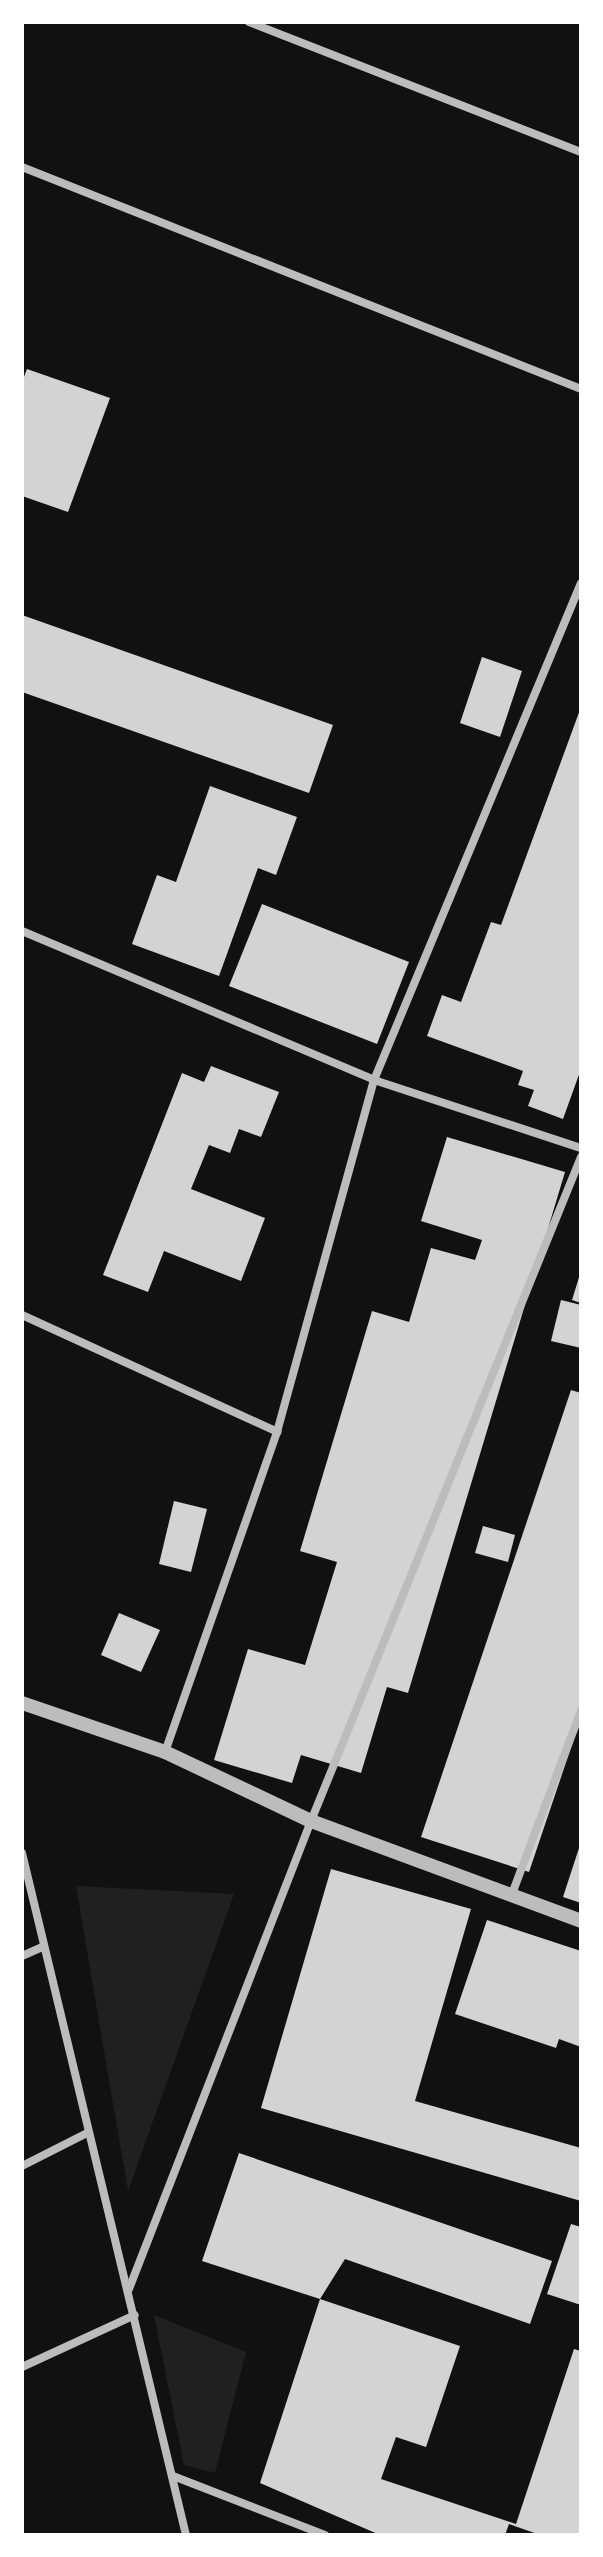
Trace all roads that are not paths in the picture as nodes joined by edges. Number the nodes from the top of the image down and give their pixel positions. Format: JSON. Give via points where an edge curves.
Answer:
{"nodes":[{"id":1,"x":249,"y":22,"type":"edge"},
{"id":2,"x":581,"y":152,"type":"edge"},
{"id":3,"x":22,"y":167,"type":"edge"},
{"id":4,"x":581,"y":389,"type":"edge"},
{"id":5,"x":581,"y":583,"type":"edge"},
{"id":6,"x":22,"y":931,"type":"edge"},
{"id":7,"x":374,"y":1080,"type":"junction"},
{"id":8,"x":581,"y":1148,"type":"edge"},
{"id":9,"x":581,"y":1157,"type":"edge"},
{"id":10,"x":22,"y":1315,"type":"edge"},
{"id":11,"x":277,"y":1432,"type":"junction"},
{"id":12,"x":22,"y":1703,"type":"edge"},
{"id":13,"x":581,"y":1710,"type":"edge"},
{"id":14,"x":165,"y":1752,"type":"junction"},
{"id":15,"x":311,"y":1821,"type":"junction"},
{"id":16,"x":22,"y":1853,"type":"edge"},
{"id":17,"x":512,"y":1894,"type":"junction"},
{"id":18,"x":581,"y":1921,"type":"edge"},
{"id":19,"x":44,"y":1946,"type":"junction"},
{"id":20,"x":22,"y":1956,"type":"edge"},
{"id":21,"x":87,"y":2133,"type":"junction"},
{"id":22,"x":22,"y":2166,"type":"edge"},
{"id":23,"x":129,"y":2289,"type":"junction"},
{"id":24,"x":135,"y":2315,"type":"junction"},
{"id":25,"x":22,"y":2367,"type":"edge"},
{"id":26,"x":173,"y":2476,"type":"junction"},
{"id":27,"x":186,"y":2535,"type":"edge"},
{"id":28,"x":325,"y":2535,"type":"edge"}],
"edges":[{"from":1,"to":2,"type":"street"},
{"from":3,"to":4,"type":"street"},
{"from":5,"to":7,"type":"street"},
{"from":6,"to":7,"type":"street"},
{"from":7,"to":8,"type":"street"},
{"from":7,"to":11,"type":"street"},
{"from":9,"to":15,"type":"street"},
{"from":10,"to":11,"type":"street"},
{"from":11,"to":14,"type":"street"},
{"from":12,"to":14,"type":"street"},
{"from":13,"to":17,"type":"street"},
{"from":14,"to":15,"type":"street"},
{"from":15,"to":17,"type":"street"},
{"from":15,"to":23,"type":"street"},
{"from":16,"to":19,"type":"street"},
{"from":17,"to":18,"type":"street"},
{"from":19,"to":20,"type":"street"},
{"from":19,"to":21,"type":"street"},
{"from":21,"to":22,"type":"street"},
{"from":21,"to":23,"type":"street"},
{"from":23,"to":24,"type":"street"},
{"from":24,"to":25,"type":"street"},
{"from":24,"to":26,"type":"street"},
{"from":26,"to":27,"type":"street"},
{"from":26,"to":28,"type":"street"}]}
